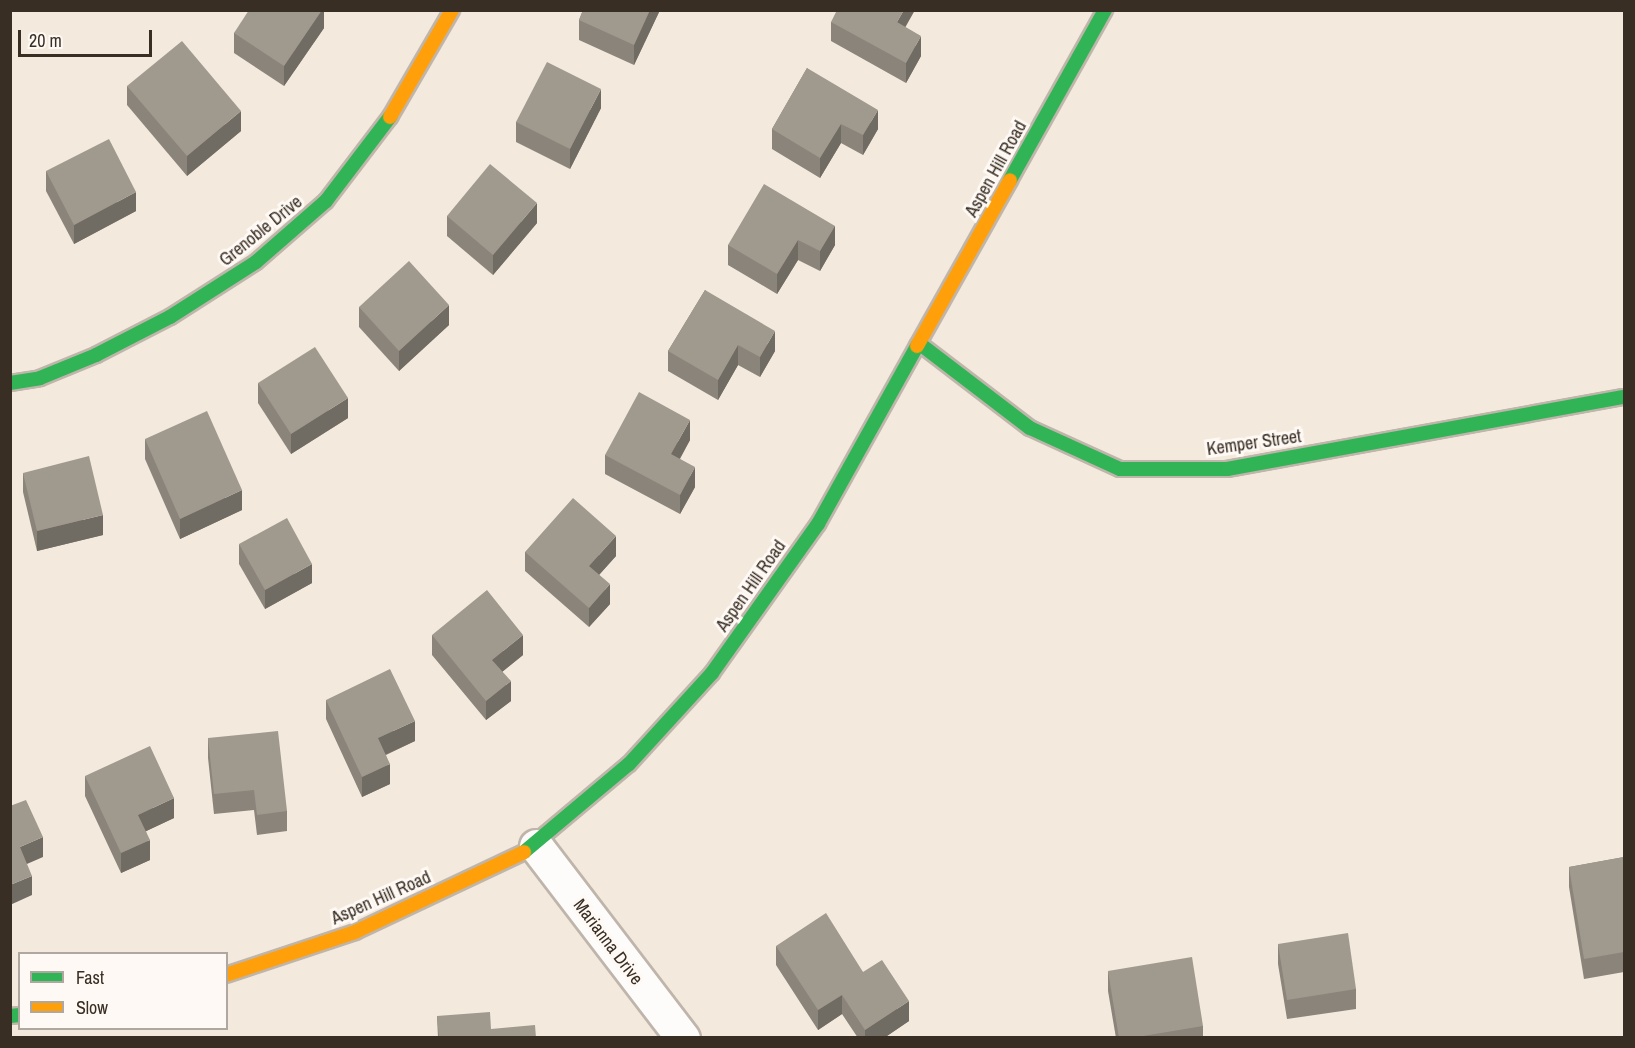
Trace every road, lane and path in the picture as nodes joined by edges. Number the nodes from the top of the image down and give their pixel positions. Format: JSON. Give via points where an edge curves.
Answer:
{"nodes":[{"id":1,"x":452,"y":10,"type":"edge"},
{"id":2,"x":1105,"y":10,"type":"edge"},
{"id":3,"x":920,"y":344,"type":"junction"},
{"id":4,"x":10,"y":383,"type":"edge"},
{"id":5,"x":1624,"y":397,"type":"edge"},
{"id":6,"x":536,"y":846,"type":"junction"},
{"id":7,"x":228,"y":974,"type":"edge"},
{"id":8,"x":682,"y":1038,"type":"edge"}],
"edges":[{"from":1,"to":4,"type":"street","name":"Grenoble Drive","via":[[377,139],[326,201],[256,262],[170,317],[96,355],[40,378]]},
{"from":2,"to":3,"type":"street","name":"Aspen Hill Road"},
{"from":3,"to":5,"type":"street","name":"Kemper Street","via":[[1030,428],[1120,469],[1227,469]]},
{"from":3,"to":6,"type":"street","name":"Aspen Hill Road","via":[[818,524],[712,673],[628,764]]},
{"from":6,"to":7,"type":"street","name":"Aspen Hill Road","via":[[355,932]]},
{"from":6,"to":8,"type":"street","name":"Marianna Drive"}]}
